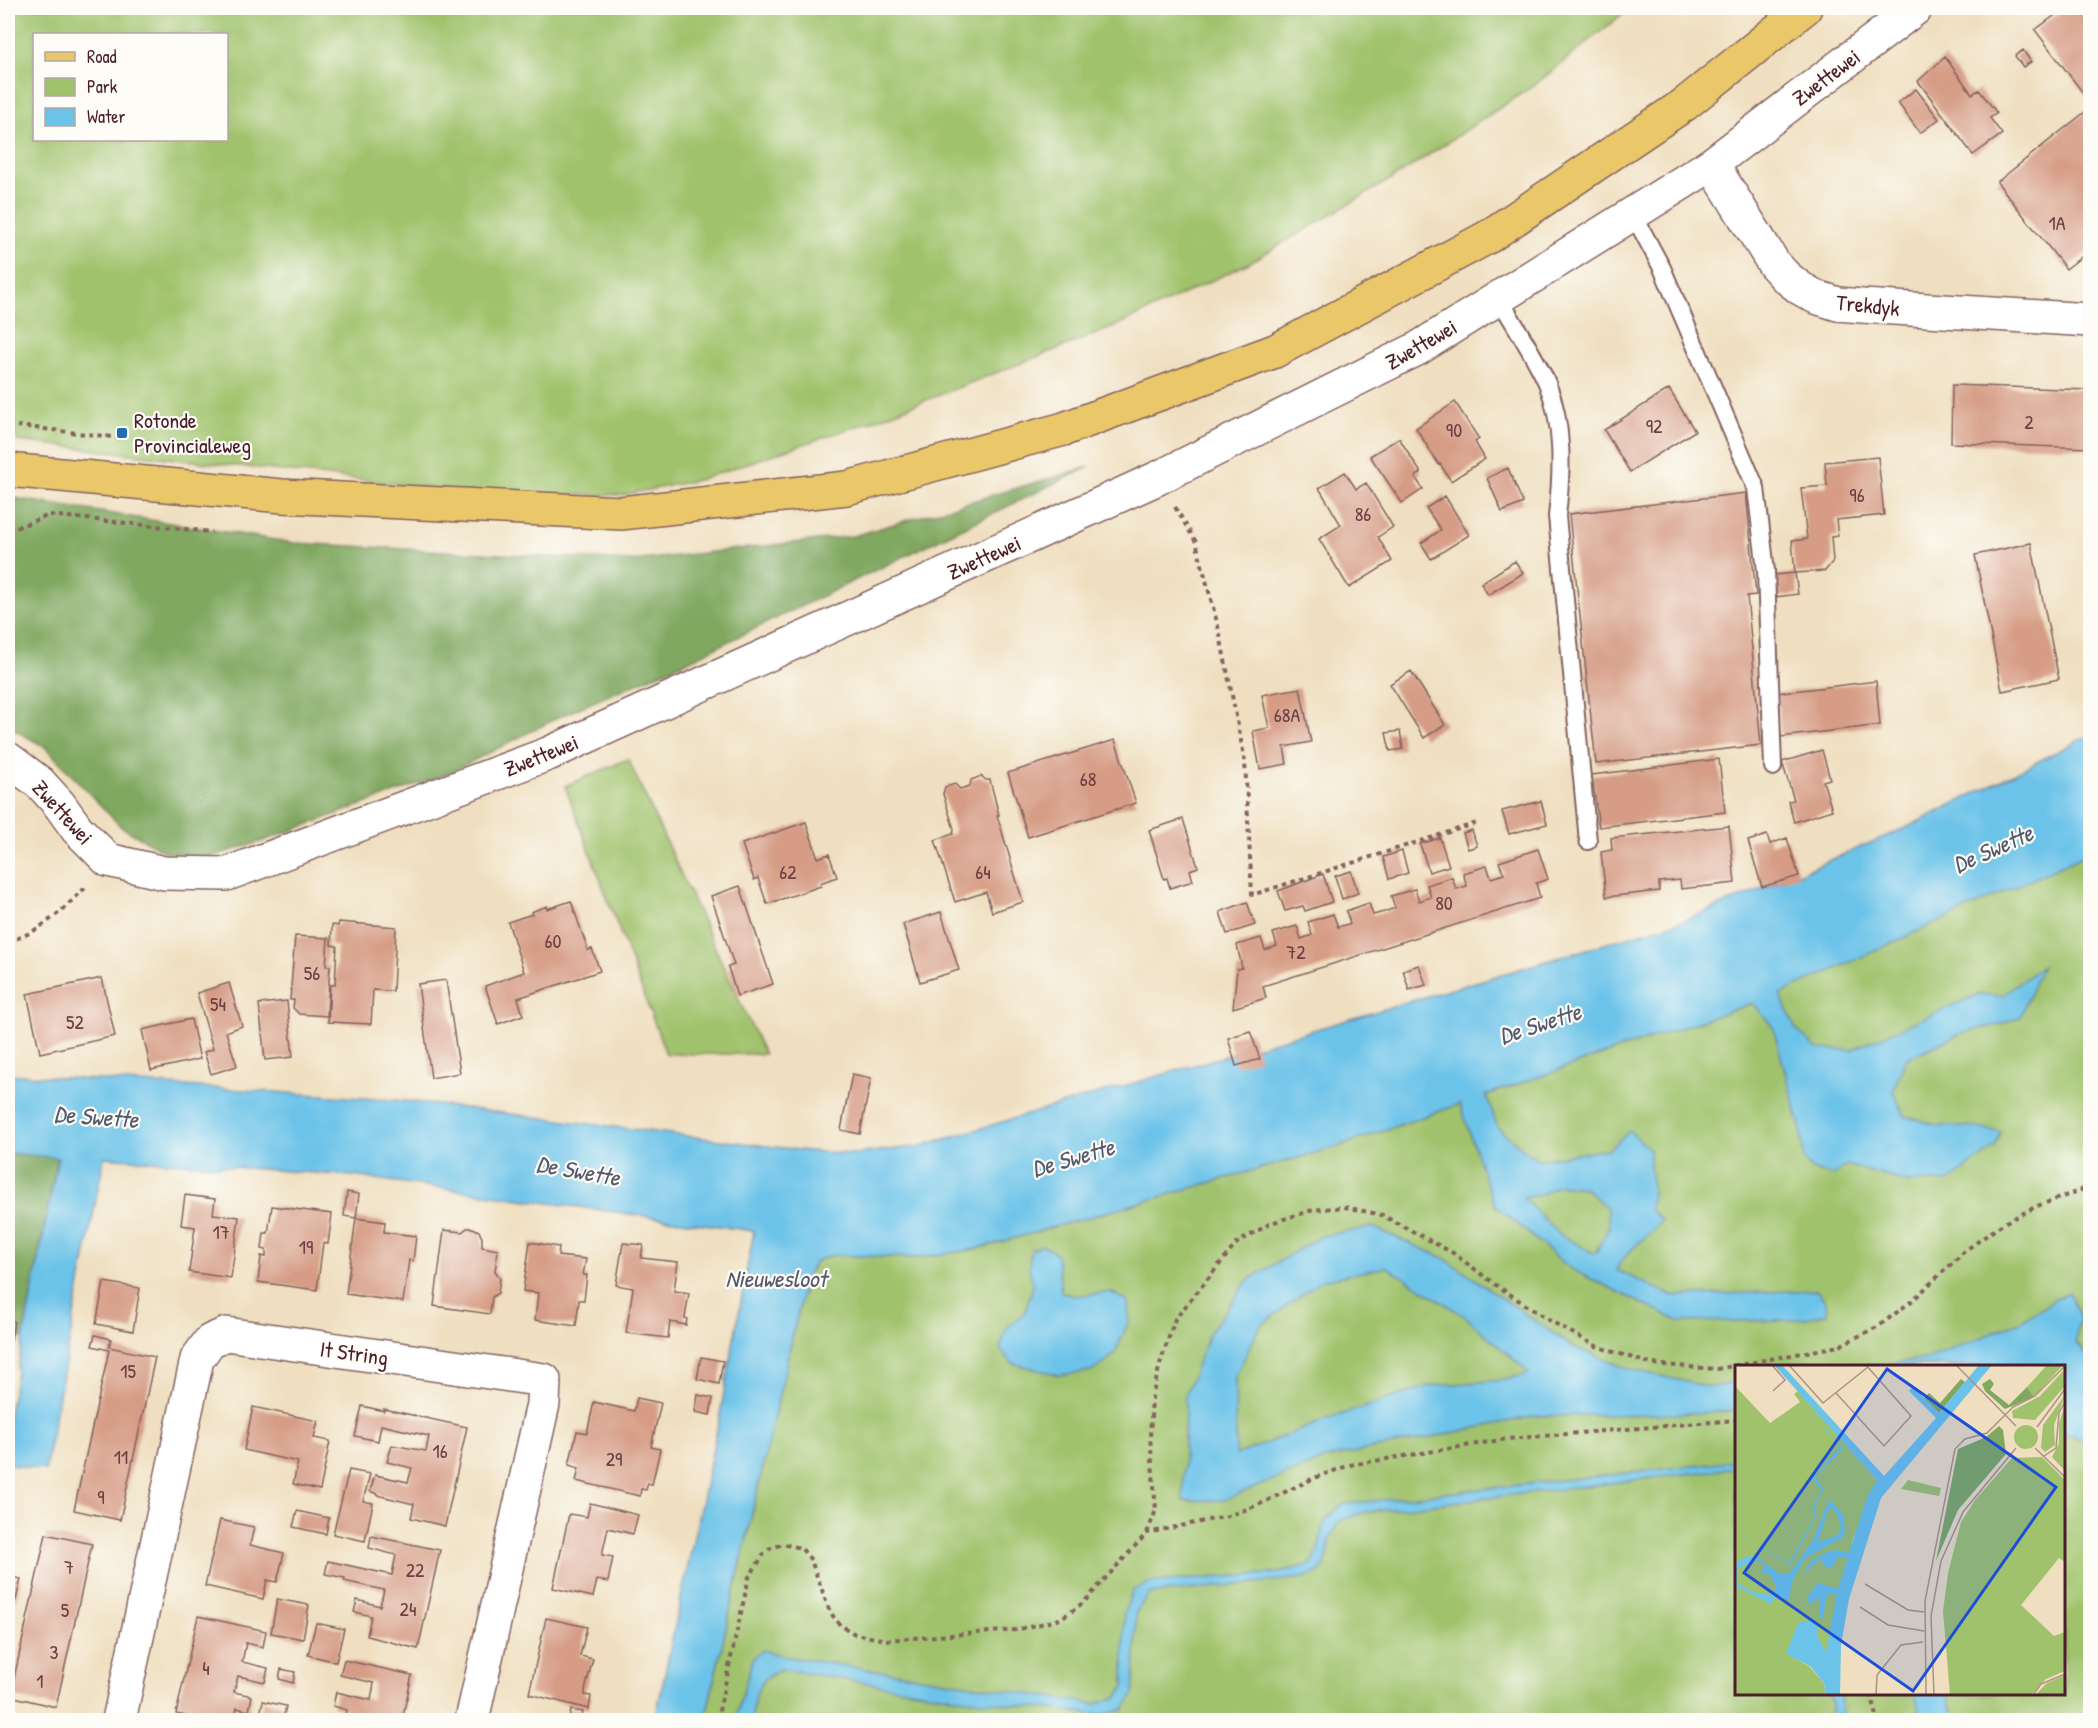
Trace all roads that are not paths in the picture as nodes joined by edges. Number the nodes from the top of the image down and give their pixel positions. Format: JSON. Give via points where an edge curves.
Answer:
{"nodes":[{"id":1,"x":1805,"y":8,"type":"edge"},
{"id":2,"x":1916,"y":8,"type":"edge"},
{"id":3,"x":1712,"y":164,"type":"junction"},
{"id":4,"x":1633,"y":214,"type":"junction"},
{"id":5,"x":1499,"y":298,"type":"junction"},
{"id":6,"x":2091,"y":320,"type":"edge"},
{"id":7,"x":8,"y":470,"type":"edge"},
{"id":8,"x":8,"y":759,"type":"edge"},
{"id":9,"x":1773,"y":767,"type":"dead end"},
{"id":10,"x":1588,"y":841,"type":"dead end"},
{"id":11,"x":119,"y":1720,"type":"edge"},
{"id":12,"x":472,"y":1720,"type":"edge"}],
"edges":[{"from":1,"to":7,"type":"main road","via":[[1685,104],[1488,237],[1275,351],[1064,429],[847,488],[621,513],[282,496]]},
{"from":2,"to":3,"type":"street","name":"Zwettewei"},
{"from":3,"to":4,"type":"street","name":"Zwettewei"},
{"from":3,"to":6,"type":"street","name":"Trekdyk","via":[[1774,264],[1816,297],[1838,304]]},
{"from":4,"to":5,"type":"street","name":"Zwettewei"},
{"from":4,"to":9,"type":"lane","via":[[1662,268],[1756,488],[1766,571]]},
{"from":5,"to":8,"type":"street","name":"Zwettewei","via":[[1417,349],[1158,478],[548,754],[227,874],[164,873],[108,860],[40,783]]},
{"from":5,"to":10,"type":"lane","via":[[1547,384],[1557,423],[1562,474],[1557,516]]},
{"from":11,"to":12,"type":"street","name":"It String","via":[[197,1359],[210,1341],[226,1334],[544,1380],[543,1404]]}]}
